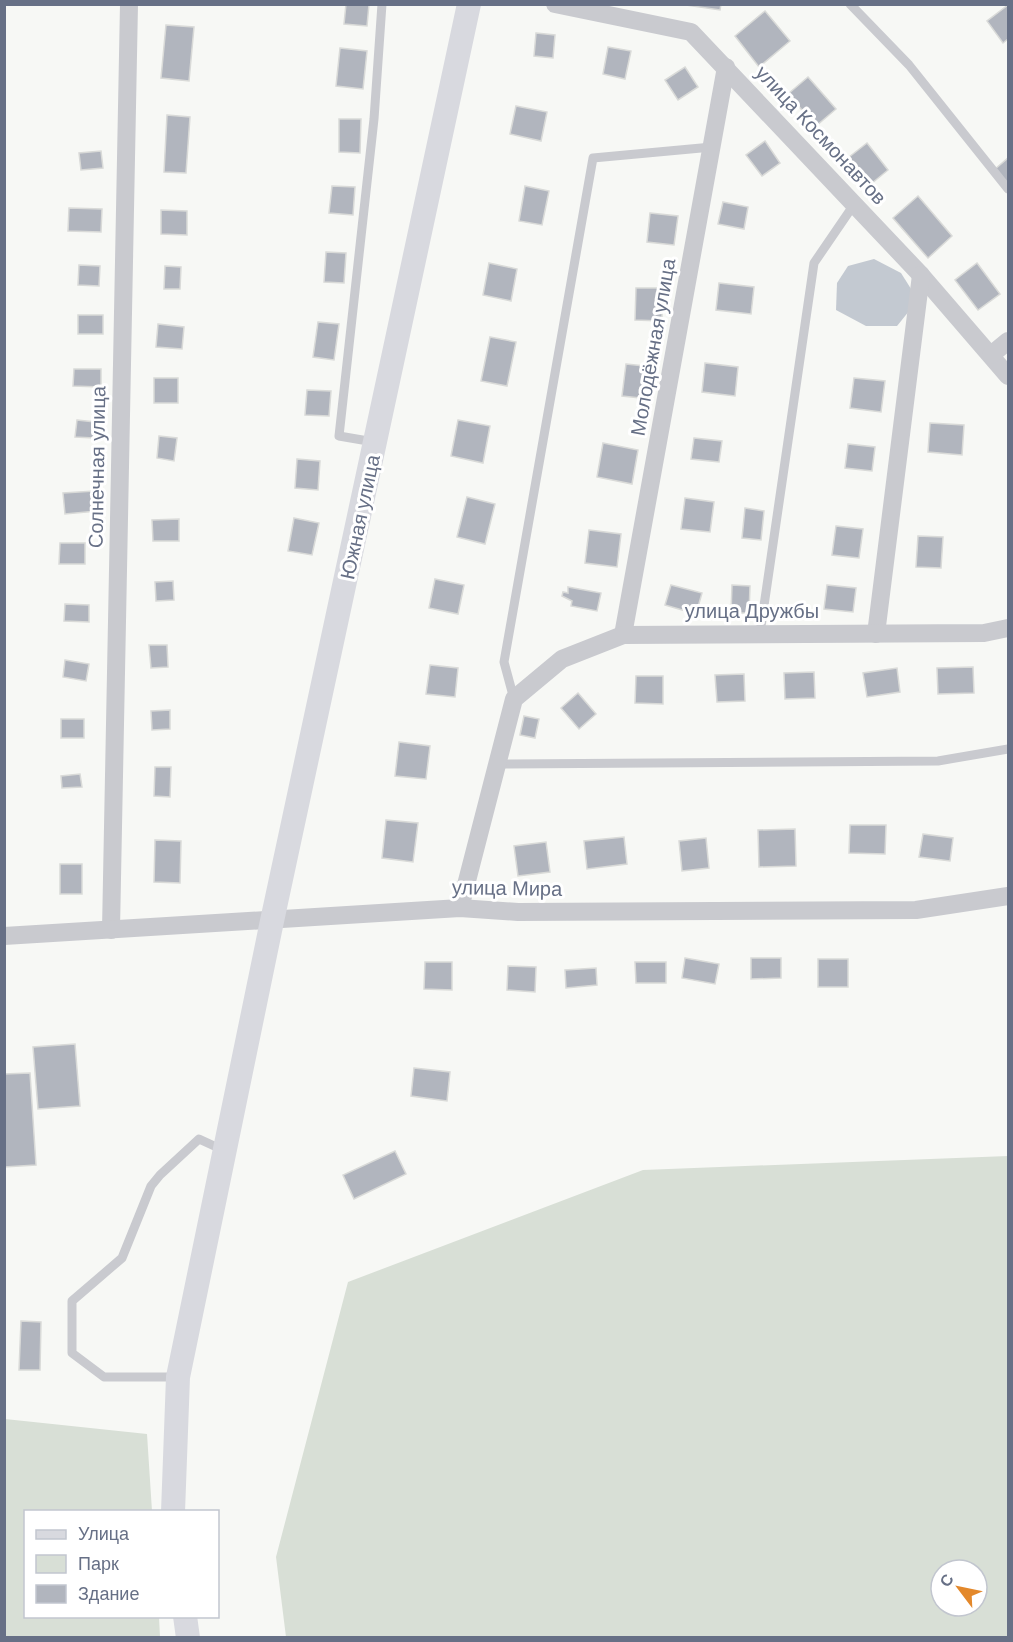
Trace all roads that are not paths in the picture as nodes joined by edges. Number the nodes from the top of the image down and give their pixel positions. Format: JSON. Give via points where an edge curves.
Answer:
{"nodes":[{"id":1,"x":129,"y":4,"type":"edge"},
{"id":2,"x":382,"y":4,"type":"edge"},
{"id":3,"x":469,"y":4,"type":"edge"},
{"id":4,"x":555,"y":4,"type":"edge"},
{"id":5,"x":850,"y":4,"type":"edge"},
{"id":6,"x":726,"y":67,"type":"junction"},
{"id":7,"x":712,"y":147,"type":"junction"},
{"id":8,"x":1008,"y":189,"type":"edge"},
{"id":9,"x":855,"y":203,"type":"junction"},
{"id":10,"x":921,"y":275,"type":"junction"},
{"id":11,"x":1008,"y":341,"type":"edge"},
{"id":12,"x":992,"y":354,"type":"junction"},
{"id":13,"x":1008,"y":376,"type":"edge"},
{"id":14,"x":376,"y":442,"type":"junction"},
{"id":15,"x":1008,"y":628,"type":"edge"},
{"id":16,"x":760,"y":633,"type":"junction"},
{"id":17,"x":876,"y":634,"type":"junction"},
{"id":18,"x":623,"y":635,"type":"junction"},
{"id":19,"x":514,"y":699,"type":"junction"},
{"id":20,"x":1008,"y":750,"type":"edge"},
{"id":21,"x":497,"y":764,"type":"junction"},
{"id":22,"x":1008,"y":896,"type":"edge"},
{"id":23,"x":460,"y":908,"type":"junction"},
{"id":24,"x":272,"y":921,"type":"junction"},
{"id":25,"x":111,"y":930,"type":"junction"},
{"id":26,"x":4,"y":936,"type":"edge"},
{"id":27,"x":226,"y":1151,"type":"junction"},
{"id":28,"x":178,"y":1377,"type":"junction"},
{"id":29,"x":173,"y":1510,"type":"edge"},
{"id":30,"x":185,"y":1618,"type":"edge"},
{"id":31,"x":188,"y":1638,"type":"edge"}],
"edges":[{"from":1,"to":25,"type":"street","name":"Солнечная улица"},
{"from":2,"to":14,"type":"lane","via":[[374,119],[339,436]]},
{"from":3,"to":14,"type":"main road","name":"Южная улица"},
{"from":4,"to":6,"type":"street","name":"улица Космонавтов","via":[[691,32]]},
{"from":5,"to":8,"type":"lane","via":[[909,65]]},
{"from":6,"to":7,"type":"street","name":"Молодёжная улица"},
{"from":6,"to":9,"type":"street","name":"улица Космонавтов"},
{"from":7,"to":18,"type":"street","name":"Молодёжная улица"},
{"from":7,"to":19,"type":"lane","via":[[593,158],[504,662]]},
{"from":9,"to":10,"type":"street","name":"улица Космонавтов"},
{"from":9,"to":16,"type":"lane","via":[[814,263]]},
{"from":10,"to":12,"type":"street","name":"улица Космонавтов"},
{"from":10,"to":17,"type":"street"},
{"from":11,"to":12,"type":"street"},
{"from":12,"to":13,"type":"street","name":"улица Космонавтов"},
{"from":14,"to":24,"type":"main road","name":"Южная улица"},
{"from":15,"to":17,"type":"street","name":"улица Дружбы","via":[[984,633]]},
{"from":16,"to":17,"type":"street","name":"улица Дружбы"},
{"from":16,"to":18,"type":"street","name":"улица Дружбы"},
{"from":18,"to":19,"type":"street","name":"улица Дружбы","via":[[562,659]]},
{"from":19,"to":21,"type":"street"},
{"from":20,"to":21,"type":"lane","via":[[938,761]]},
{"from":21,"to":23,"type":"street"},
{"from":22,"to":23,"type":"street","name":"улица Мира","via":[[916,910],[518,912]]},
{"from":23,"to":24,"type":"street","name":"улица Мира"},
{"from":24,"to":25,"type":"street","name":"улица Мира"},
{"from":24,"to":27,"type":"main road","name":"Южная улица"},
{"from":25,"to":26,"type":"street","name":"улица Мира"},
{"from":27,"to":28,"type":"main road","name":"Южная улица"},
{"from":27,"to":28,"type":"lane","via":[[199,1138],[160,1174],[151,1186],[122,1258],[72,1301],[72,1353],[104,1377]]},
{"from":28,"to":29,"type":"main road","name":"Южная улица"},
{"from":30,"to":31,"type":"main road"}]}
